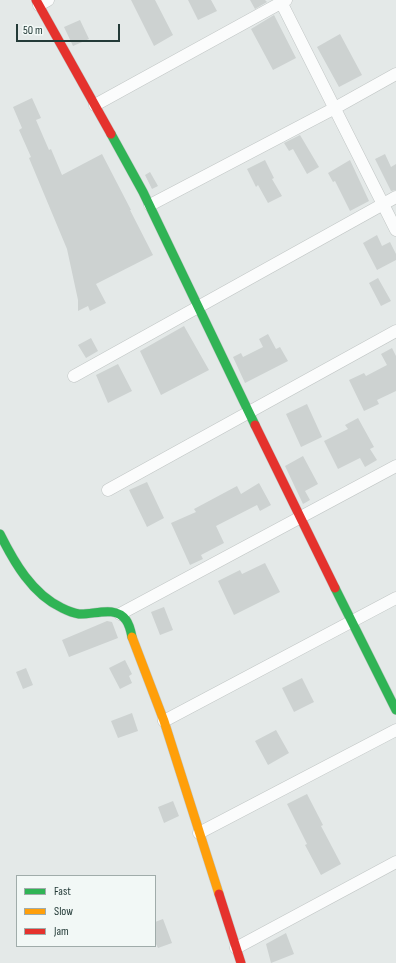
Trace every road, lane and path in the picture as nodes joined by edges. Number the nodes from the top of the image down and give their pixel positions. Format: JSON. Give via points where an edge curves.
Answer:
{"nodes":[{"id":1,"x":282,"y":1,"type":"edge"},
{"id":2,"x":41,"y":2,"type":"edge"},
{"id":3,"x":396,"y":74,"type":"edge"},
{"id":4,"x":95,"y":105,"type":"junction"},
{"id":5,"x":334,"y":108,"type":"junction"},
{"id":6,"x":396,"y":197,"type":"edge"},
{"id":7,"x":383,"y":204,"type":"junction"},
{"id":8,"x":150,"y":205,"type":"junction"},
{"id":9,"x":396,"y":230,"type":"edge"},
{"id":10,"x":198,"y":306,"type":"junction"},
{"id":11,"x":396,"y":331,"type":"edge"},
{"id":12,"x":74,"y":376,"type":"dead end"},
{"id":13,"x":249,"y":412,"type":"junction"},
{"id":14,"x":396,"y":466,"type":"edge"},
{"id":15,"x":108,"y":490,"type":"dead end"},
{"id":16,"x":300,"y":518,"type":"junction"},
{"id":17,"x":0,"y":534,"type":"edge"},
{"id":18,"x":396,"y":598,"type":"edge"},
{"id":19,"x":120,"y":614,"type":"junction"},
{"id":20,"x":352,"y":621,"type":"junction"},
{"id":21,"x":396,"y":710,"type":"edge"},
{"id":22,"x":164,"y":720,"type":"junction"},
{"id":23,"x":396,"y":730,"type":"edge"},
{"id":24,"x":199,"y":834,"type":"junction"},
{"id":25,"x":396,"y":862,"type":"edge"},
{"id":26,"x":236,"y":948,"type":"junction"},
{"id":27,"x":242,"y":963,"type":"edge"}],
"edges":[{"from":1,"to":4,"type":"street"},
{"from":1,"to":5,"type":"street"},
{"from":2,"to":4,"type":"street"},
{"from":3,"to":5,"type":"street"},
{"from":4,"to":8,"type":"street"},
{"from":5,"to":7,"type":"street"},
{"from":5,"to":8,"type":"street"},
{"from":6,"to":7,"type":"street"},
{"from":7,"to":9,"type":"street"},
{"from":7,"to":10,"type":"street"},
{"from":8,"to":10,"type":"street"},
{"from":10,"to":12,"type":"street"},
{"from":10,"to":13,"type":"street"},
{"from":11,"to":13,"type":"street"},
{"from":13,"to":15,"type":"street"},
{"from":13,"to":16,"type":"street"},
{"from":14,"to":16,"type":"street"},
{"from":16,"to":19,"type":"street"},
{"from":16,"to":20,"type":"street"},
{"from":17,"to":19,"type":"street","via":[[28,580],[50,602],[74,613],[109,611]]},
{"from":18,"to":20,"type":"street"},
{"from":19,"to":22,"type":"street","via":[[126,620]]},
{"from":20,"to":21,"type":"street"},
{"from":20,"to":22,"type":"street"},
{"from":22,"to":24,"type":"street"},
{"from":23,"to":24,"type":"street"},
{"from":24,"to":26,"type":"street"},
{"from":25,"to":26,"type":"street"},
{"from":26,"to":27,"type":"street"}]}
